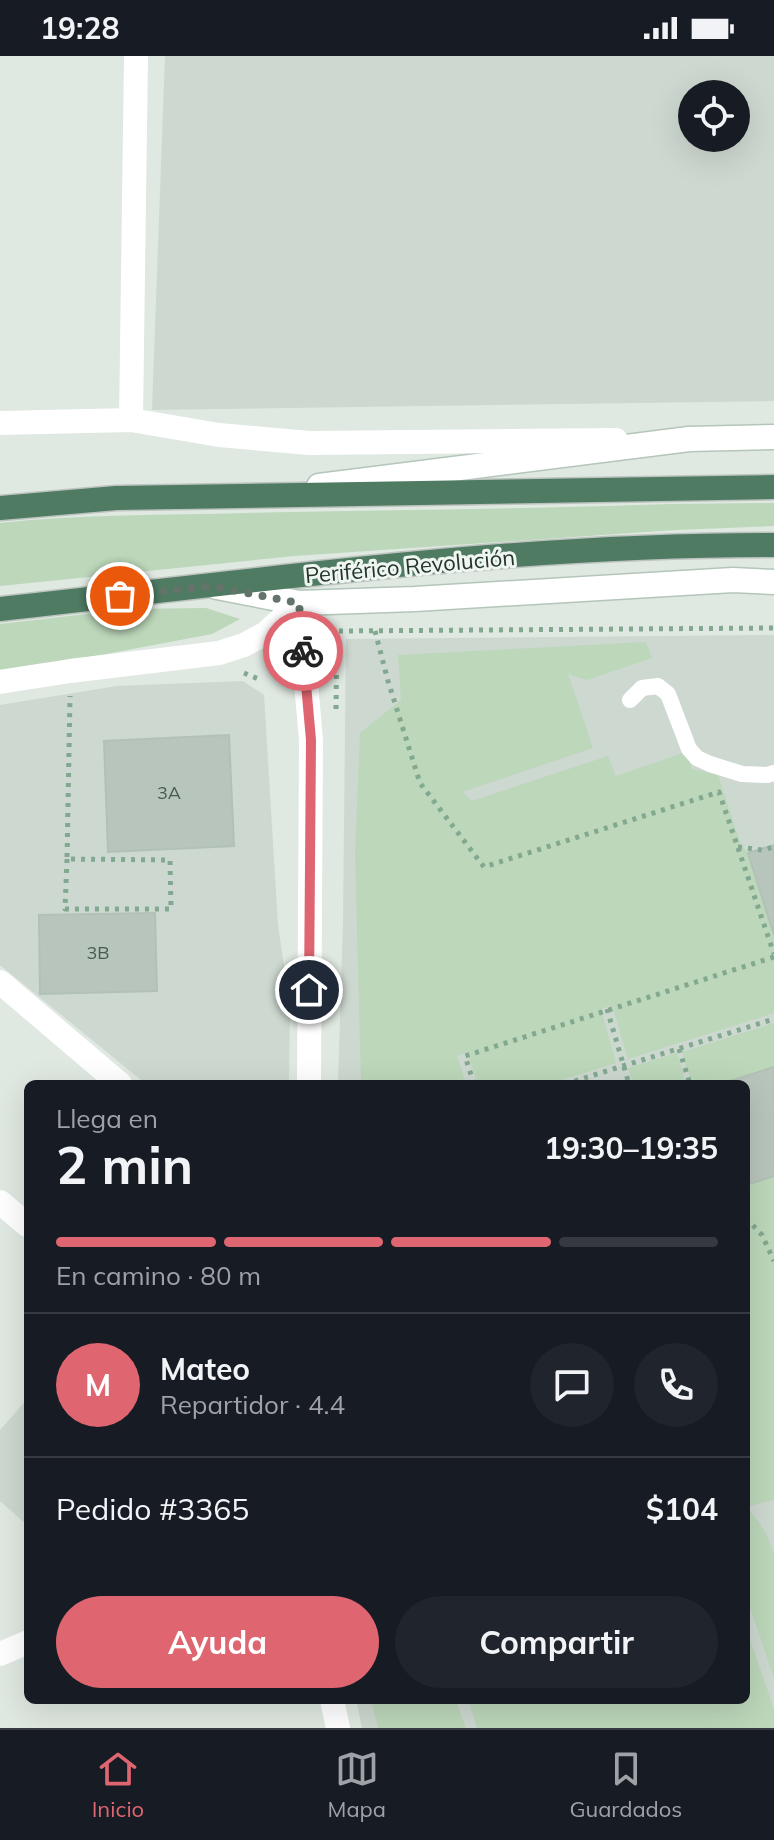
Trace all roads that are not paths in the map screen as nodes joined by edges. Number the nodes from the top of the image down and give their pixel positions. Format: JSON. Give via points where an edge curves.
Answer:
{"nodes":[{"id":1,"x":136,"y":56,"type":"edge"},
{"id":2,"x":131,"y":420,"type":"junction"},
{"id":3,"x":0,"y":423,"type":"edge"},
{"id":4,"x":774,"y":437,"type":"edge"},
{"id":5,"x":689,"y":439,"type":"junction"},
{"id":6,"x":774,"y":487,"type":"edge"},
{"id":7,"x":241,"y":495,"type":"junction"},
{"id":8,"x":0,"y":508,"type":"edge"},
{"id":9,"x":774,"y":545,"type":"edge"},
{"id":10,"x":774,"y":582,"type":"edge"},
{"id":11,"x":211,"y":586,"type":"junction"},
{"id":12,"x":299,"y":603,"type":"junction"},
{"id":13,"x":0,"y":609,"type":"edge"},
{"id":14,"x":0,"y":682,"type":"edge"},
{"id":15,"x":630,"y":700,"type":"dead end"},
{"id":16,"x":774,"y":773,"type":"edge"},
{"id":17,"x":0,"y":982,"type":"edge"},
{"id":18,"x":115,"y":1080,"type":"edge"},
{"id":19,"x":309,"y":1080,"type":"edge"},
{"id":20,"x":0,"y":1202,"type":"edge"},
{"id":21,"x":24,"y":1222,"type":"edge"},
{"id":22,"x":24,"y":1644,"type":"edge"},
{"id":23,"x":0,"y":1654,"type":"edge"},
{"id":24,"x":333,"y":1704,"type":"edge"},
{"id":25,"x":338,"y":1728,"type":"edge"}],
"edges":[{"from":1,"to":2,"type":"street"},
{"from":2,"to":3,"type":"street"},
{"from":2,"to":5,"type":"street","via":[[309,443]]},
{"from":4,"to":5,"type":"street"},
{"from":5,"to":7,"type":"street"},
{"from":6,"to":7,"type":"highway"},
{"from":7,"to":8,"type":"highway"},
{"from":9,"to":11,"type":"highway","name":"Periférico Revolución","via":[[457,559]]},
{"from":10,"to":12,"type":"street"},
{"from":11,"to":12,"type":"street"},
{"from":11,"to":13,"type":"highway","name":"Periférico Revolución"},
{"from":12,"to":14,"type":"street","via":[[266,633],[219,653]]},
{"from":12,"to":19,"type":"street","via":[[311,740]]},
{"from":15,"to":16,"type":"lane","via":[[642,688],[658,686],[668,694],[697,758],[742,774]]},
{"from":17,"to":18,"type":"street"},
{"from":20,"to":21,"type":"street"},
{"from":22,"to":23,"type":"street"},
{"from":24,"to":25,"type":"street"}]}
